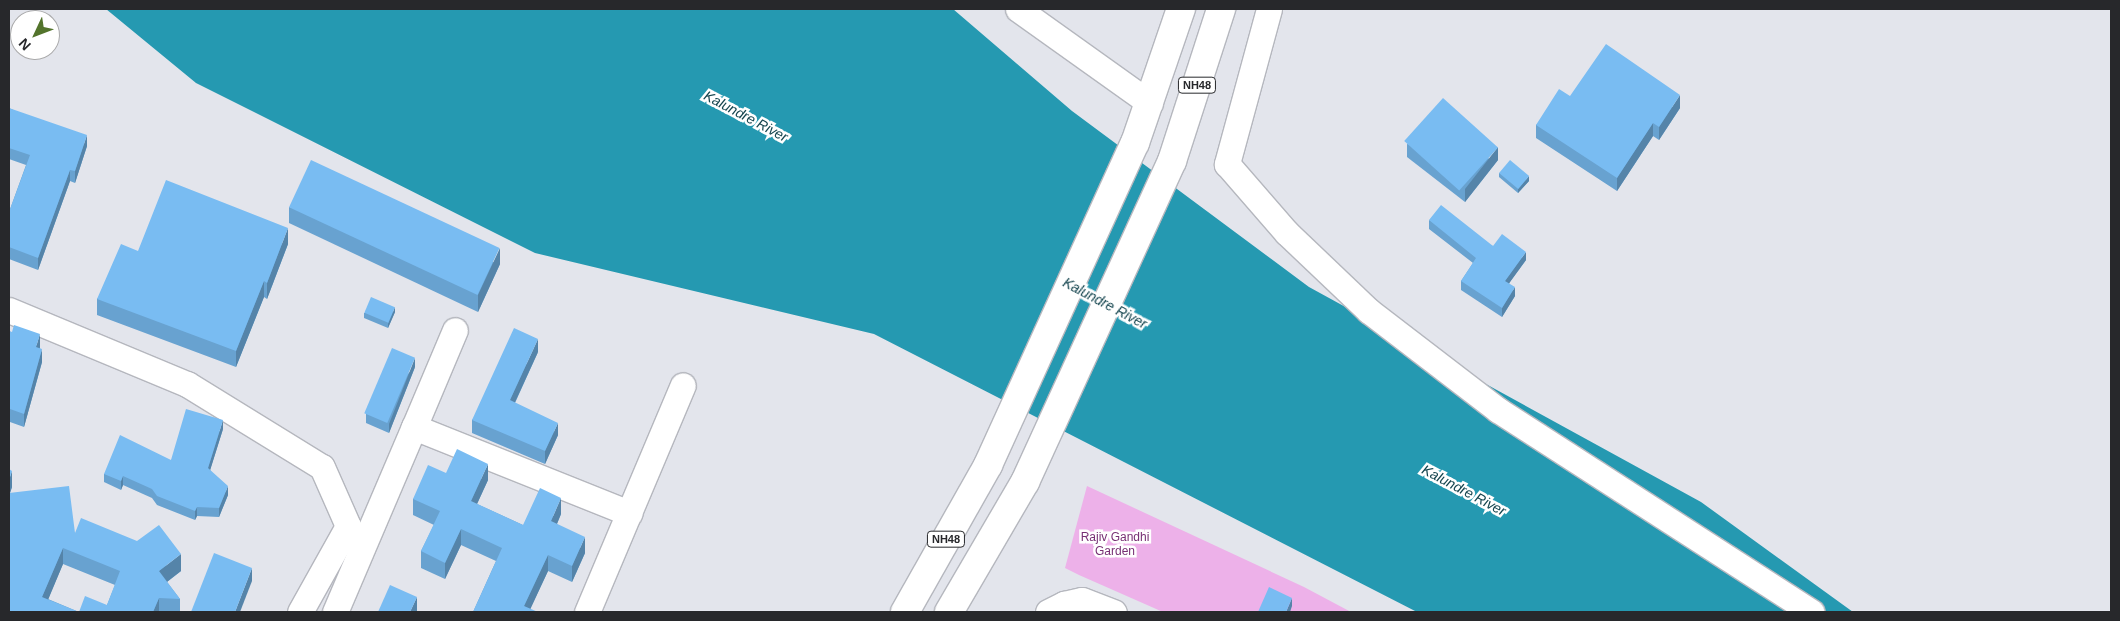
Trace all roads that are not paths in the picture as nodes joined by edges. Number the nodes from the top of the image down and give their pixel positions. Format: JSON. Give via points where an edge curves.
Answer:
{"nodes":[{"id":1,"x":1018,"y":9,"type":"edge"},
{"id":2,"x":1181,"y":9,"type":"edge"},
{"id":3,"x":1221,"y":9,"type":"edge"},
{"id":4,"x":1269,"y":9,"type":"edge"},
{"id":5,"x":1150,"y":103,"type":"junction"},
{"id":6,"x":9,"y":310,"type":"edge"},
{"id":7,"x":455,"y":330,"type":"dead end"},
{"id":8,"x":683,"y":385,"type":"dead end"},
{"id":9,"x":414,"y":428,"type":"junction"},
{"id":10,"x":629,"y":513,"type":"junction"},
{"id":11,"x":300,"y":612,"type":"edge"},
{"id":12,"x":335,"y":612,"type":"edge"},
{"id":13,"x":587,"y":612,"type":"edge"},
{"id":14,"x":904,"y":612,"type":"edge"},
{"id":15,"x":949,"y":612,"type":"edge"},
{"id":16,"x":1048,"y":612,"type":"edge"},
{"id":17,"x":1114,"y":612,"type":"edge"},
{"id":18,"x":1812,"y":612,"type":"edge"}],
"edges":[{"from":1,"to":5,"type":"street"},
{"from":2,"to":5,"type":"highway","number":"NH48"},
{"from":3,"to":15,"type":"highway","number":"NH48","via":[[1172,160],[1025,482]]},
{"from":4,"to":18,"type":"street","via":[[1227,164],[1287,232],[1369,311],[1498,410]]},
{"from":5,"to":14,"type":"highway","number":"NH48","via":[[1135,143],[988,465]]},
{"from":6,"to":11,"type":"street","via":[[187,384],[322,467],[348,526]]},
{"from":7,"to":9,"type":"street"},
{"from":8,"to":10,"type":"street"},
{"from":9,"to":10,"type":"street"},
{"from":9,"to":12,"type":"street"},
{"from":10,"to":13,"type":"street"},
{"from":16,"to":17,"type":"street","via":[[1082,600]]}]}
